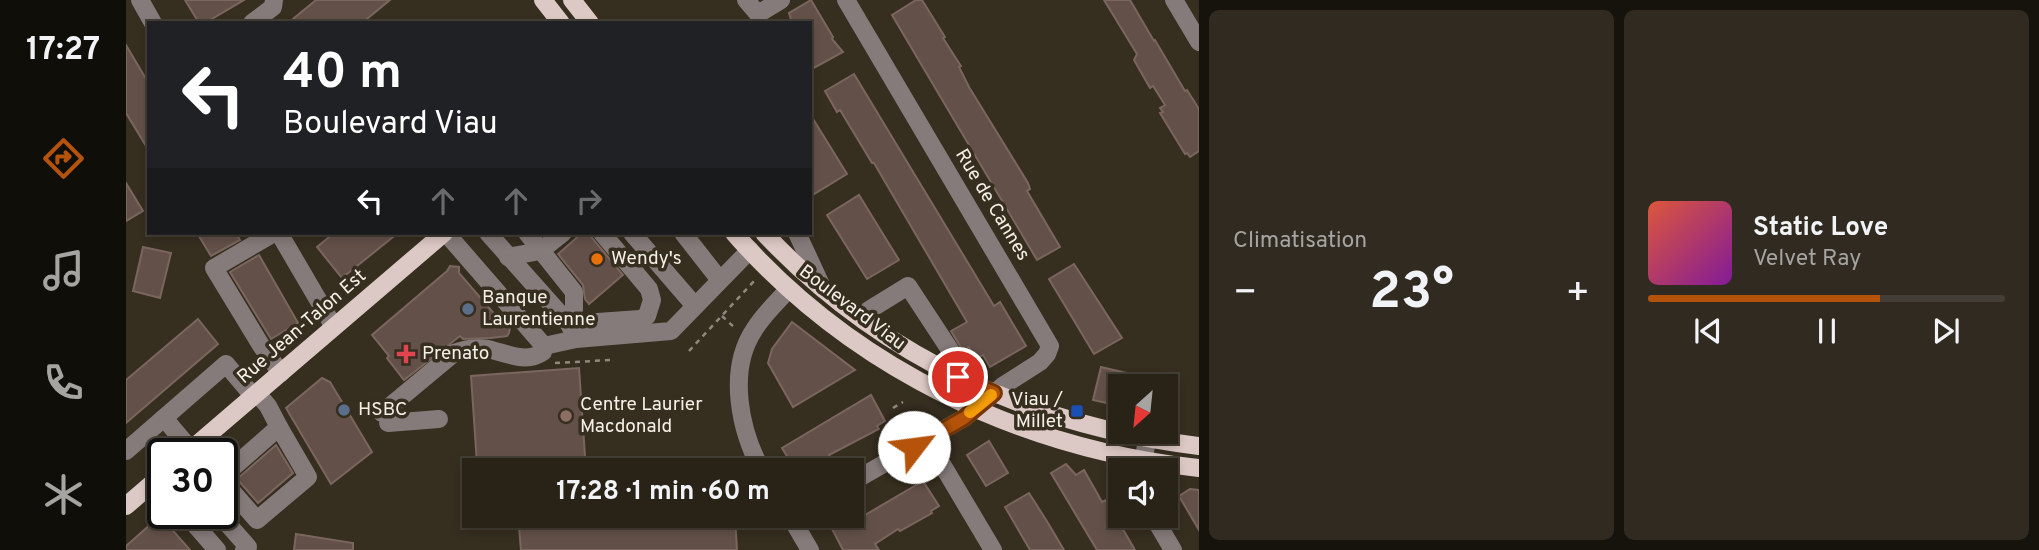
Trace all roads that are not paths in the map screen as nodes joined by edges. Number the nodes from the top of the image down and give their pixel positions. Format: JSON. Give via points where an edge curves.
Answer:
{"nodes":[{"id":1,"x":139,"y":0,"type":"edge"},
{"id":2,"x":274,"y":0,"type":"edge"},
{"id":3,"x":543,"y":0,"type":"edge"},
{"id":4,"x":572,"y":0,"type":"edge"},
{"id":5,"x":746,"y":0,"type":"edge"},
{"id":6,"x":781,"y":0,"type":"edge"},
{"id":7,"x":846,"y":0,"type":"edge"},
{"id":8,"x":1174,"y":0,"type":"edge"},
{"id":9,"x":152,"y":21,"type":"edge"},
{"id":10,"x":255,"y":21,"type":"edge"},
{"id":11,"x":559,"y":21,"type":"edge"},
{"id":12,"x":588,"y":21,"type":"edge"},
{"id":13,"x":1199,"y":41,"type":"edge"},
{"id":14,"x":272,"y":235,"type":"edge"},
{"id":15,"x":277,"y":235,"type":"edge"},
{"id":16,"x":443,"y":235,"type":"edge"},
{"id":17,"x":447,"y":235,"type":"edge"},
{"id":18,"x":490,"y":235,"type":"edge"},
{"id":19,"x":528,"y":235,"type":"edge"},
{"id":20,"x":560,"y":235,"type":"edge"},
{"id":21,"x":605,"y":235,"type":"edge"},
{"id":22,"x":634,"y":235,"type":"edge"},
{"id":23,"x":684,"y":235,"type":"edge"},
{"id":24,"x":736,"y":235,"type":"edge"},
{"id":25,"x":767,"y":235,"type":"edge"},
{"id":26,"x":798,"y":235,"type":"edge"},
{"id":27,"x":750,"y":250,"type":"junction"},
{"id":28,"x":540,"y":251,"type":"junction"},
{"id":29,"x":508,"y":257,"type":"junction"},
{"id":30,"x":719,"y":279,"type":"junction"},
{"id":31,"x":789,"y":289,"type":"junction"},
{"id":32,"x":823,"y":289,"type":"junction"},
{"id":33,"x":695,"y":306,"type":"junction"},
{"id":34,"x":863,"y":320,"type":"junction"},
{"id":35,"x":334,"y":327,"type":"junction"},
{"id":36,"x":573,"y":331,"type":"junction"},
{"id":37,"x":546,"y":355,"type":"junction"},
{"id":38,"x":945,"y":370,"type":"junction"},
{"id":39,"x":281,"y":373,"type":"junction"},
{"id":40,"x":994,"y":393,"type":"junction"},
{"id":41,"x":255,"y":395,"type":"junction"},
{"id":42,"x":974,"y":409,"type":"junction"},
{"id":43,"x":164,"y":418,"type":"junction"},
{"id":44,"x":439,"y":419,"type":"dead end"},
{"id":45,"x":279,"y":427,"type":"junction"},
{"id":46,"x":1108,"y":430,"type":"edge"},
{"id":47,"x":182,"y":438,"type":"edge"},
{"id":48,"x":208,"y":438,"type":"edge"},
{"id":49,"x":927,"y":439,"type":"junction"},
{"id":50,"x":1178,"y":443,"type":"edge"},
{"id":51,"x":1199,"y":446,"type":"edge"},
{"id":52,"x":126,"y":451,"type":"edge"},
{"id":53,"x":756,"y":458,"type":"edge"},
{"id":54,"x":1117,"y":458,"type":"edge"},
{"id":55,"x":238,"y":463,"type":"edge"},
{"id":56,"x":1178,"y":467,"type":"edge"},
{"id":57,"x":1199,"y":468,"type":"edge"},
{"id":58,"x":864,"y":475,"type":"edge"},
{"id":59,"x":147,"y":490,"type":"edge"},
{"id":60,"x":238,"y":498,"type":"edge"},
{"id":61,"x":126,"y":506,"type":"edge"},
{"id":62,"x":798,"y":528,"type":"edge"},
{"id":63,"x":1160,"y":528,"type":"edge"},
{"id":64,"x":198,"y":529,"type":"edge"},
{"id":65,"x":232,"y":529,"type":"edge"},
{"id":66,"x":216,"y":550,"type":"edge"},
{"id":67,"x":244,"y":550,"type":"edge"},
{"id":68,"x":809,"y":550,"type":"edge"},
{"id":69,"x":993,"y":550,"type":"edge"},
{"id":70,"x":1172,"y":550,"type":"edge"}],
"edges":[{"from":1,"to":9,"type":"street"},
{"from":2,"to":10,"type":"street","via":[[273,7]]},
{"from":3,"to":11,"type":"main road"},
{"from":4,"to":12,"type":"main road"},
{"from":5,"to":6,"type":"street","via":[[758,14]]},
{"from":7,"to":40,"type":"street","name":"Rue de Cannes","via":[[1048,340],[1044,358]]},
{"from":8,"to":13,"type":"street"},
{"from":14,"to":39,"type":"street","via":[[214,268]]},
{"from":15,"to":35,"type":"street"},
{"from":16,"to":35,"type":"main road","name":"Rue Jean-Talon Est"},
{"from":17,"to":37,"type":"street"},
{"from":18,"to":29,"type":"street"},
{"from":19,"to":28,"type":"street"},
{"from":20,"to":28,"type":"street"},
{"from":21,"to":36,"type":"street","via":[[649,289],[650,309],[640,319]]},
{"from":22,"to":33,"type":"street"},
{"from":23,"to":30,"type":"street"},
{"from":24,"to":27,"type":"main road","name":"Boulevard Viau"},
{"from":25,"to":32,"type":"main road","name":"Boulevard Viau"},
{"from":26,"to":32,"type":"street","name":"Boulevard Viau"},
{"from":27,"to":30,"type":"street"},
{"from":27,"to":31,"type":"main road","name":"Boulevard Viau"},
{"from":28,"to":29,"type":"street"},
{"from":28,"to":36,"type":"street","via":[[574,292]]},
{"from":29,"to":36,"type":"street"},
{"from":30,"to":33,"type":"street"},
{"from":31,"to":42,"type":"main road","name":"Boulevard Viau","via":[[887,362]]},
{"from":31,"to":53,"type":"street","via":[[753,331],[741,362],[744,426]]},
{"from":32,"to":34,"type":"main road","name":"Boulevard Viau"},
{"from":33,"to":36,"type":"street","via":[[671,331]]},
{"from":34,"to":38,"type":"main road","name":"Boulevard Viau"},
{"from":34,"to":38,"type":"street","via":[[869,310],[908,286],[952,353]]},
{"from":35,"to":39,"type":"main road","name":"Rue Jean-Talon Est"},
{"from":36,"to":37,"type":"street"},
{"from":37,"to":44,"type":"street","via":[[520,357],[485,348],[454,353],[385,418]]},
{"from":38,"to":40,"type":"main road","name":"Boulevard Viau"},
{"from":39,"to":41,"type":"main road","name":"Rue Jean-Talon Est"},
{"from":40,"to":42,"type":"street","name":"Rue de Cannes"},
{"from":40,"to":46,"type":"main road","name":"Boulevard Viau","via":[[1068,421]]},
{"from":41,"to":43,"type":"street","via":[[226,364]]},
{"from":41,"to":45,"type":"street","via":[[268,406]]},
{"from":41,"to":48,"type":"main road","name":"Rue Jean-Talon Est"},
{"from":42,"to":49,"type":"street","name":"Rue de Cannes"},
{"from":42,"to":54,"type":"main road","name":"Boulevard Viau"},
{"from":43,"to":47,"type":"street"},
{"from":43,"to":52,"type":"street"},
{"from":45,"to":55,"type":"street"},
{"from":45,"to":60,"type":"street","via":[[308,477],[257,520]]},
{"from":49,"to":58,"type":"street","name":"Rue de Cannes"},
{"from":49,"to":69,"type":"street"},
{"from":50,"to":51,"type":"main road","name":"Boulevard Viau"},
{"from":56,"to":57,"type":"main road","name":"Boulevard Viau"},
{"from":59,"to":61,"type":"main road"},
{"from":62,"to":68,"type":"street"},
{"from":63,"to":70,"type":"street"},
{"from":64,"to":66,"type":"street"},
{"from":65,"to":67,"type":"street","via":[[248,547]]}]}
